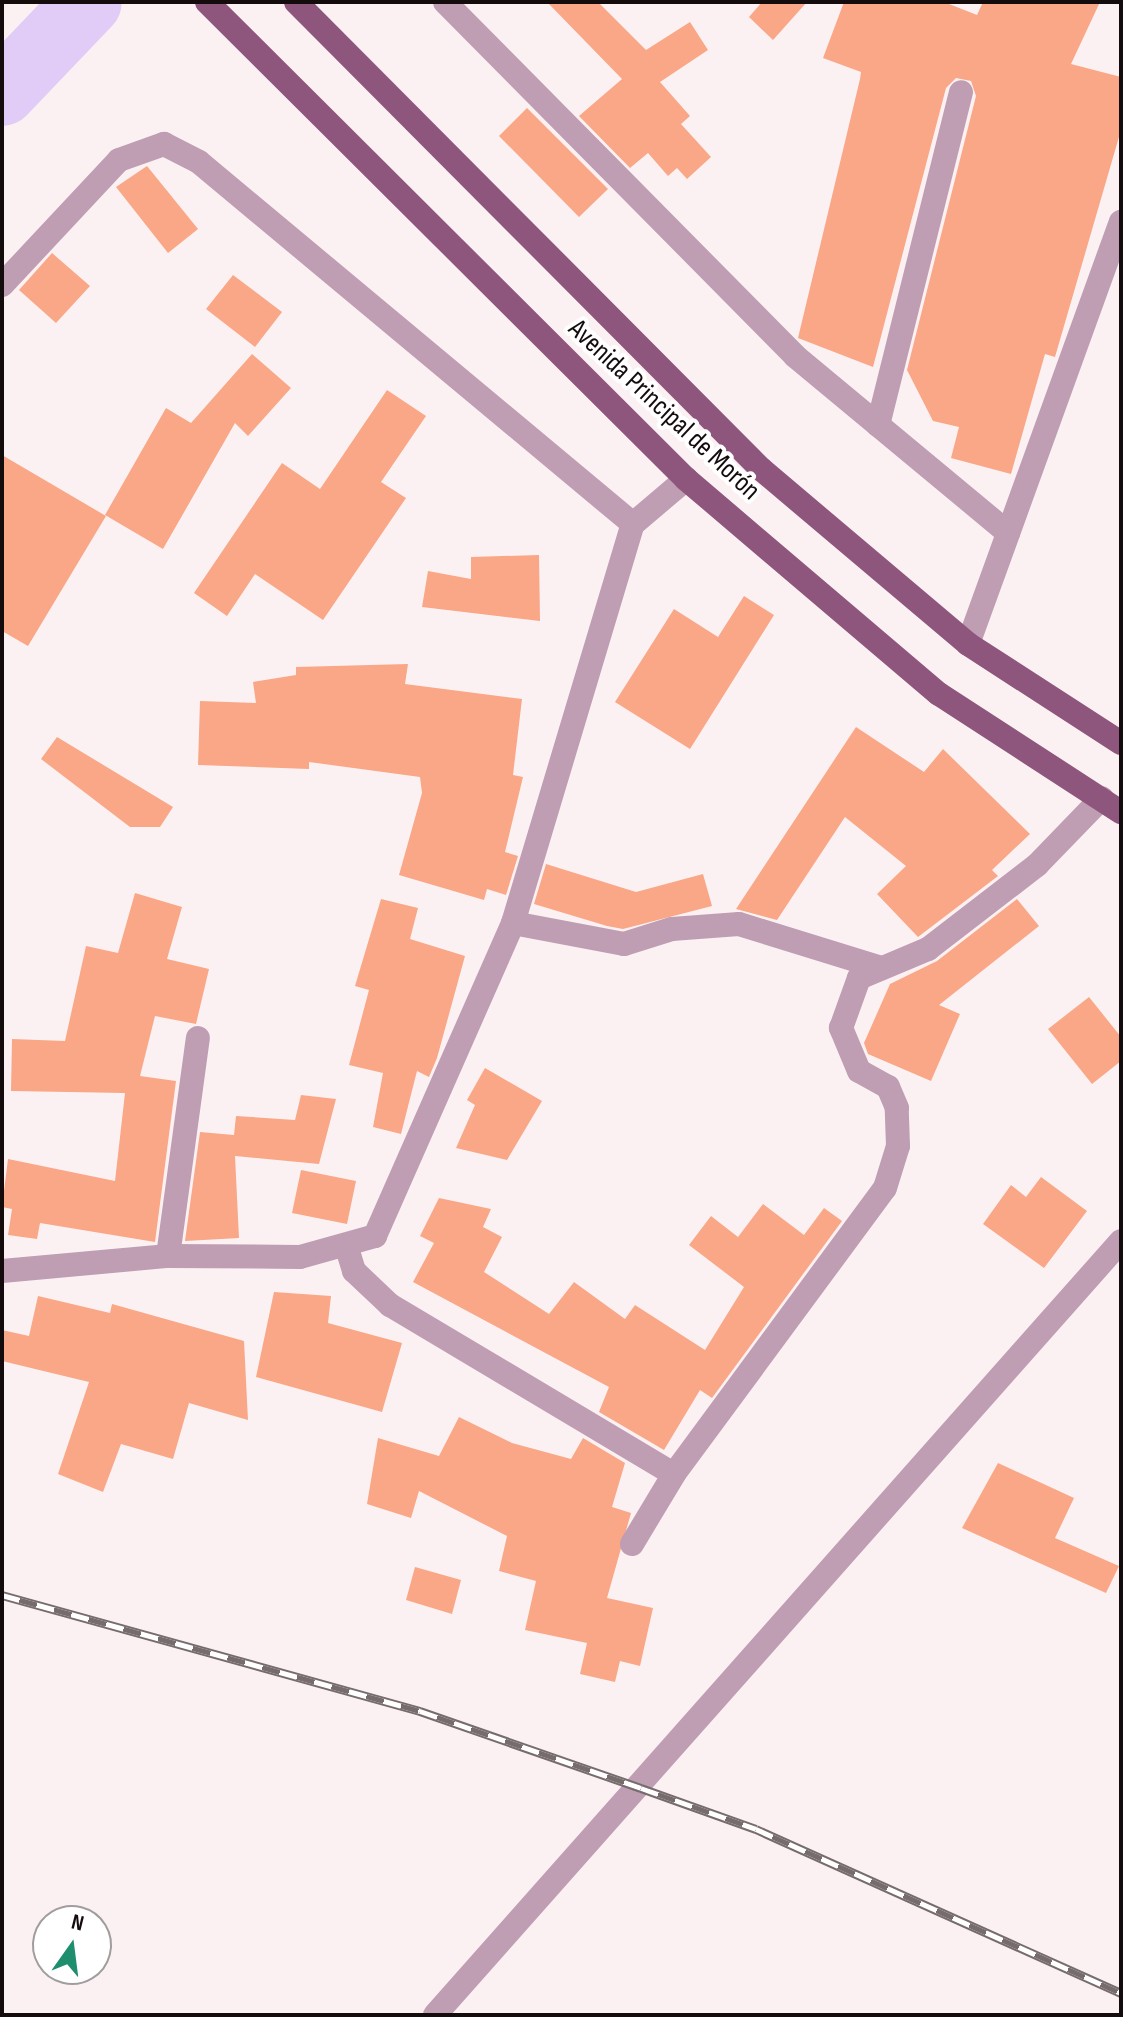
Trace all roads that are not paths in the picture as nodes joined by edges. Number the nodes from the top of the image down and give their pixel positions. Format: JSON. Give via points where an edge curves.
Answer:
{"nodes":[{"id":1,"x":207,"y":2,"type":"edge"},
{"id":2,"x":296,"y":2,"type":"edge"},
{"id":3,"x":445,"y":2,"type":"edge"},
{"id":4,"x":961,"y":92,"type":"dead end"},
{"id":5,"x":1121,"y":222,"type":"edge"},
{"id":6,"x":2,"y":285,"type":"edge"},
{"id":7,"x":878,"y":425,"type":"junction"},
{"id":8,"x":686,"y":479,"type":"junction"},
{"id":9,"x":633,"y":524,"type":"junction"},
{"id":10,"x":1008,"y":533,"type":"junction"},
{"id":11,"x":968,"y":644,"type":"junction"},
{"id":12,"x":1121,"y":743,"type":"edge"},
{"id":13,"x":1112,"y":805,"type":"edge"},
{"id":14,"x":513,"y":923,"type":"junction"},
{"id":15,"x":881,"y":968,"type":"junction"},
{"id":16,"x":198,"y":1038,"type":"dead end"},
{"id":17,"x":1121,"y":1241,"type":"edge"},
{"id":18,"x":347,"y":1248,"type":"junction"},
{"id":19,"x":168,"y":1256,"type":"junction"},
{"id":20,"x":2,"y":1271,"type":"edge"},
{"id":21,"x":674,"y":1474,"type":"junction"},
{"id":22,"x":632,"y":1544,"type":"dead end"},
{"id":23,"x":435,"y":2015,"type":"edge"}],
"edges":[{"from":1,"to":8,"type":"main road","name":"Avenida Principal de Morón"},
{"from":2,"to":11,"type":"main road","name":"Avenida Principal de Morón","via":[[761,469]]},
{"from":3,"to":7,"type":"street","via":[[795,356]]},
{"from":4,"to":7,"type":"street"},
{"from":5,"to":10,"type":"street"},
{"from":6,"to":9,"type":"street","via":[[119,160],[164,144],[199,162]]},
{"from":7,"to":10,"type":"street"},
{"from":8,"to":9,"type":"street"},
{"from":8,"to":13,"type":"main road","name":"Avenida Principal de Morón","via":[[939,694]]},
{"from":9,"to":14,"type":"street"},
{"from":10,"to":11,"type":"street"},
{"from":11,"to":12,"type":"main road","name":"Avenida Principal de Morón"},
{"from":13,"to":15,"type":"street","via":[[928,949]]},
{"from":14,"to":15,"type":"street","via":[[624,944],[672,929],[739,924]]},
{"from":14,"to":18,"type":"street","via":[[375,1236]]},
{"from":15,"to":21,"type":"street","via":[[859,978],[841,1028],[844,1049],[859,1071],[888,1087],[897,1108],[898,1146],[885,1188]]},
{"from":16,"to":19,"type":"street"},
{"from":17,"to":23,"type":"street"},
{"from":18,"to":19,"type":"street","via":[[300,1257]]},
{"from":18,"to":21,"type":"street","via":[[354,1271],[390,1305]]},
{"from":19,"to":20,"type":"street"},
{"from":21,"to":22,"type":"street"}]}
